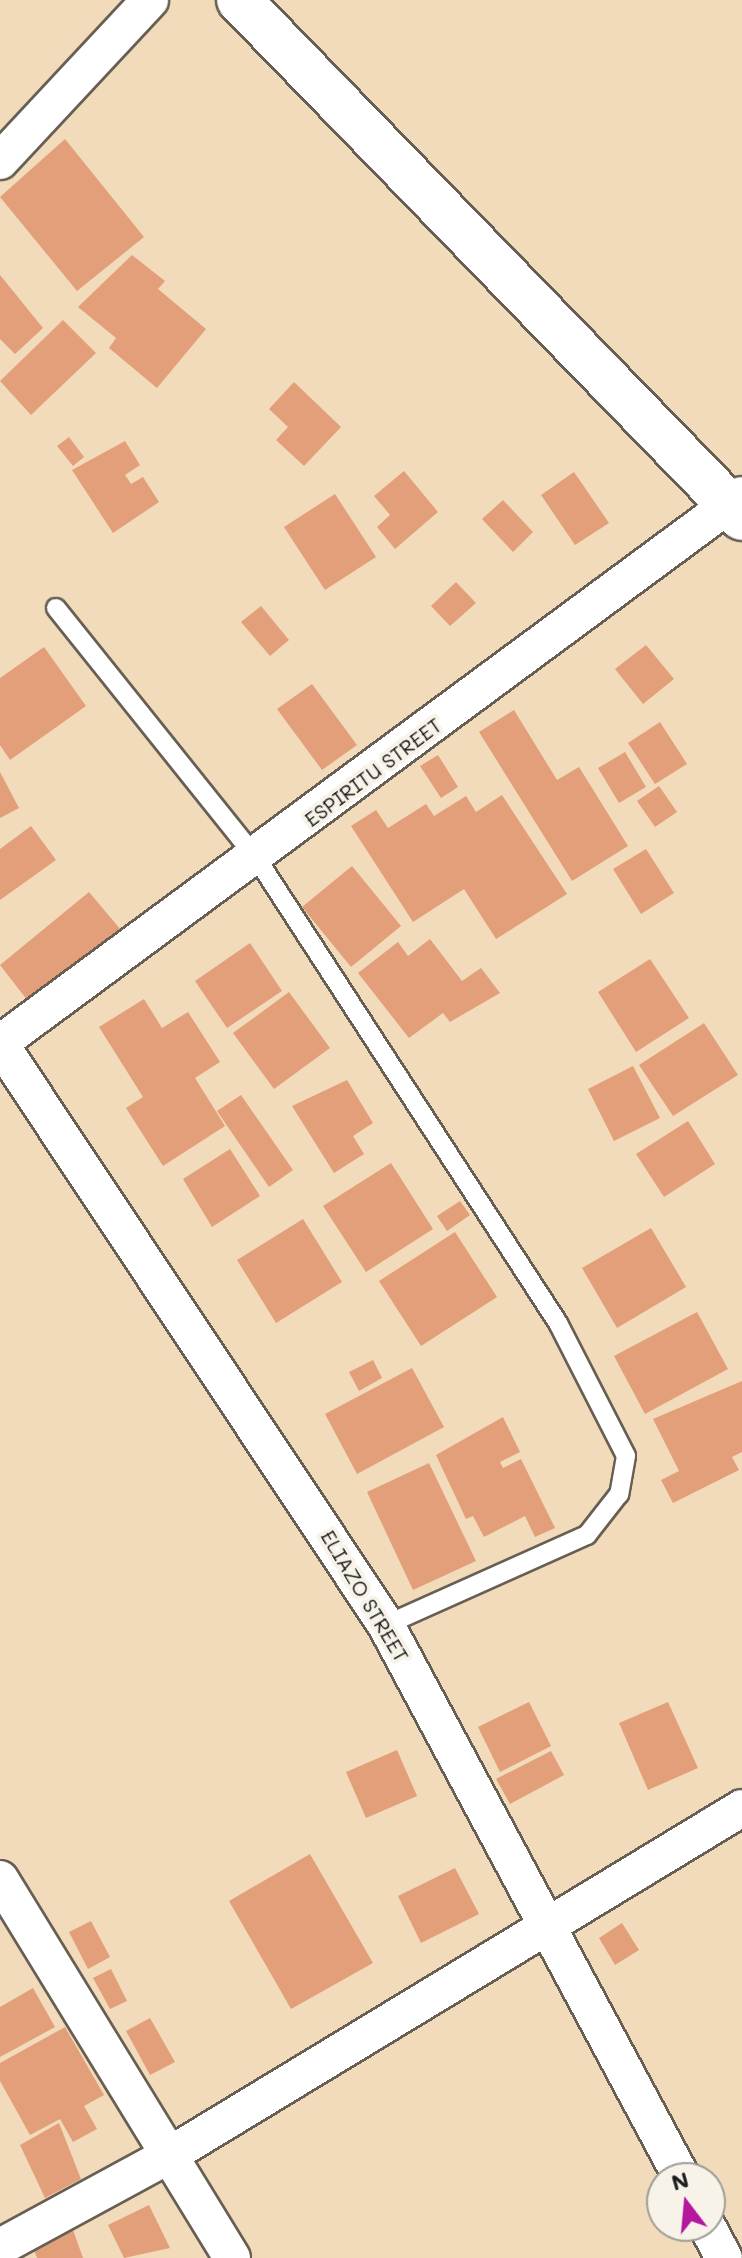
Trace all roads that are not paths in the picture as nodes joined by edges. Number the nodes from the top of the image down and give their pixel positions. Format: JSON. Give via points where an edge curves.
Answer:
{"nodes":[{"id":1,"x":150,"y":0,"type":"edge"},
{"id":2,"x":239,"y":0,"type":"edge"},
{"id":3,"x":0,"y":161,"type":"edge"},
{"id":4,"x":738,"y":506,"type":"edge"},
{"id":5,"x":56,"y":608,"type":"dead end"},
{"id":6,"x":257,"y":859,"type":"junction"},
{"id":7,"x":0,"y":1043,"type":"edge"},
{"id":8,"x":11,"y":1092,"type":"edge"},
{"id":9,"x":386,"y":1625,"type":"junction"},
{"id":10,"x":742,"y":1808,"type":"edge"},
{"id":11,"x":0,"y":1879,"type":"edge"},
{"id":12,"x":546,"y":1924,"type":"junction"},
{"id":13,"x":173,"y":2153,"type":"junction"},
{"id":14,"x":673,"y":2162,"type":"edge"},
{"id":15,"x":0,"y":2247,"type":"edge"},
{"id":16,"x":232,"y":2258,"type":"edge"}],
"edges":[{"from":1,"to":3,"type":"street"},
{"from":2,"to":4,"type":"street"},
{"from":4,"to":6,"type":"street","name":"ESPIRITU STREET"},
{"from":5,"to":6,"type":"lane"},
{"from":6,"to":7,"type":"street","name":"ESPIRITU STREET"},
{"from":6,"to":9,"type":"lane","via":[[558,1323],[626,1456],[619,1494],[587,1535]]},
{"from":7,"to":8,"type":"street","name":"ELIAZO STREET"},
{"from":8,"to":9,"type":"street","name":"ELIAZO STREET","via":[[183,1310]]},
{"from":9,"to":12,"type":"street","name":"ELIAZO STREET"},
{"from":10,"to":12,"type":"street"},
{"from":11,"to":13,"type":"street"},
{"from":12,"to":13,"type":"street"},
{"from":12,"to":14,"type":"street","name":"ELIAZO STREET"},
{"from":13,"to":15,"type":"street"},
{"from":13,"to":16,"type":"street"}]}
